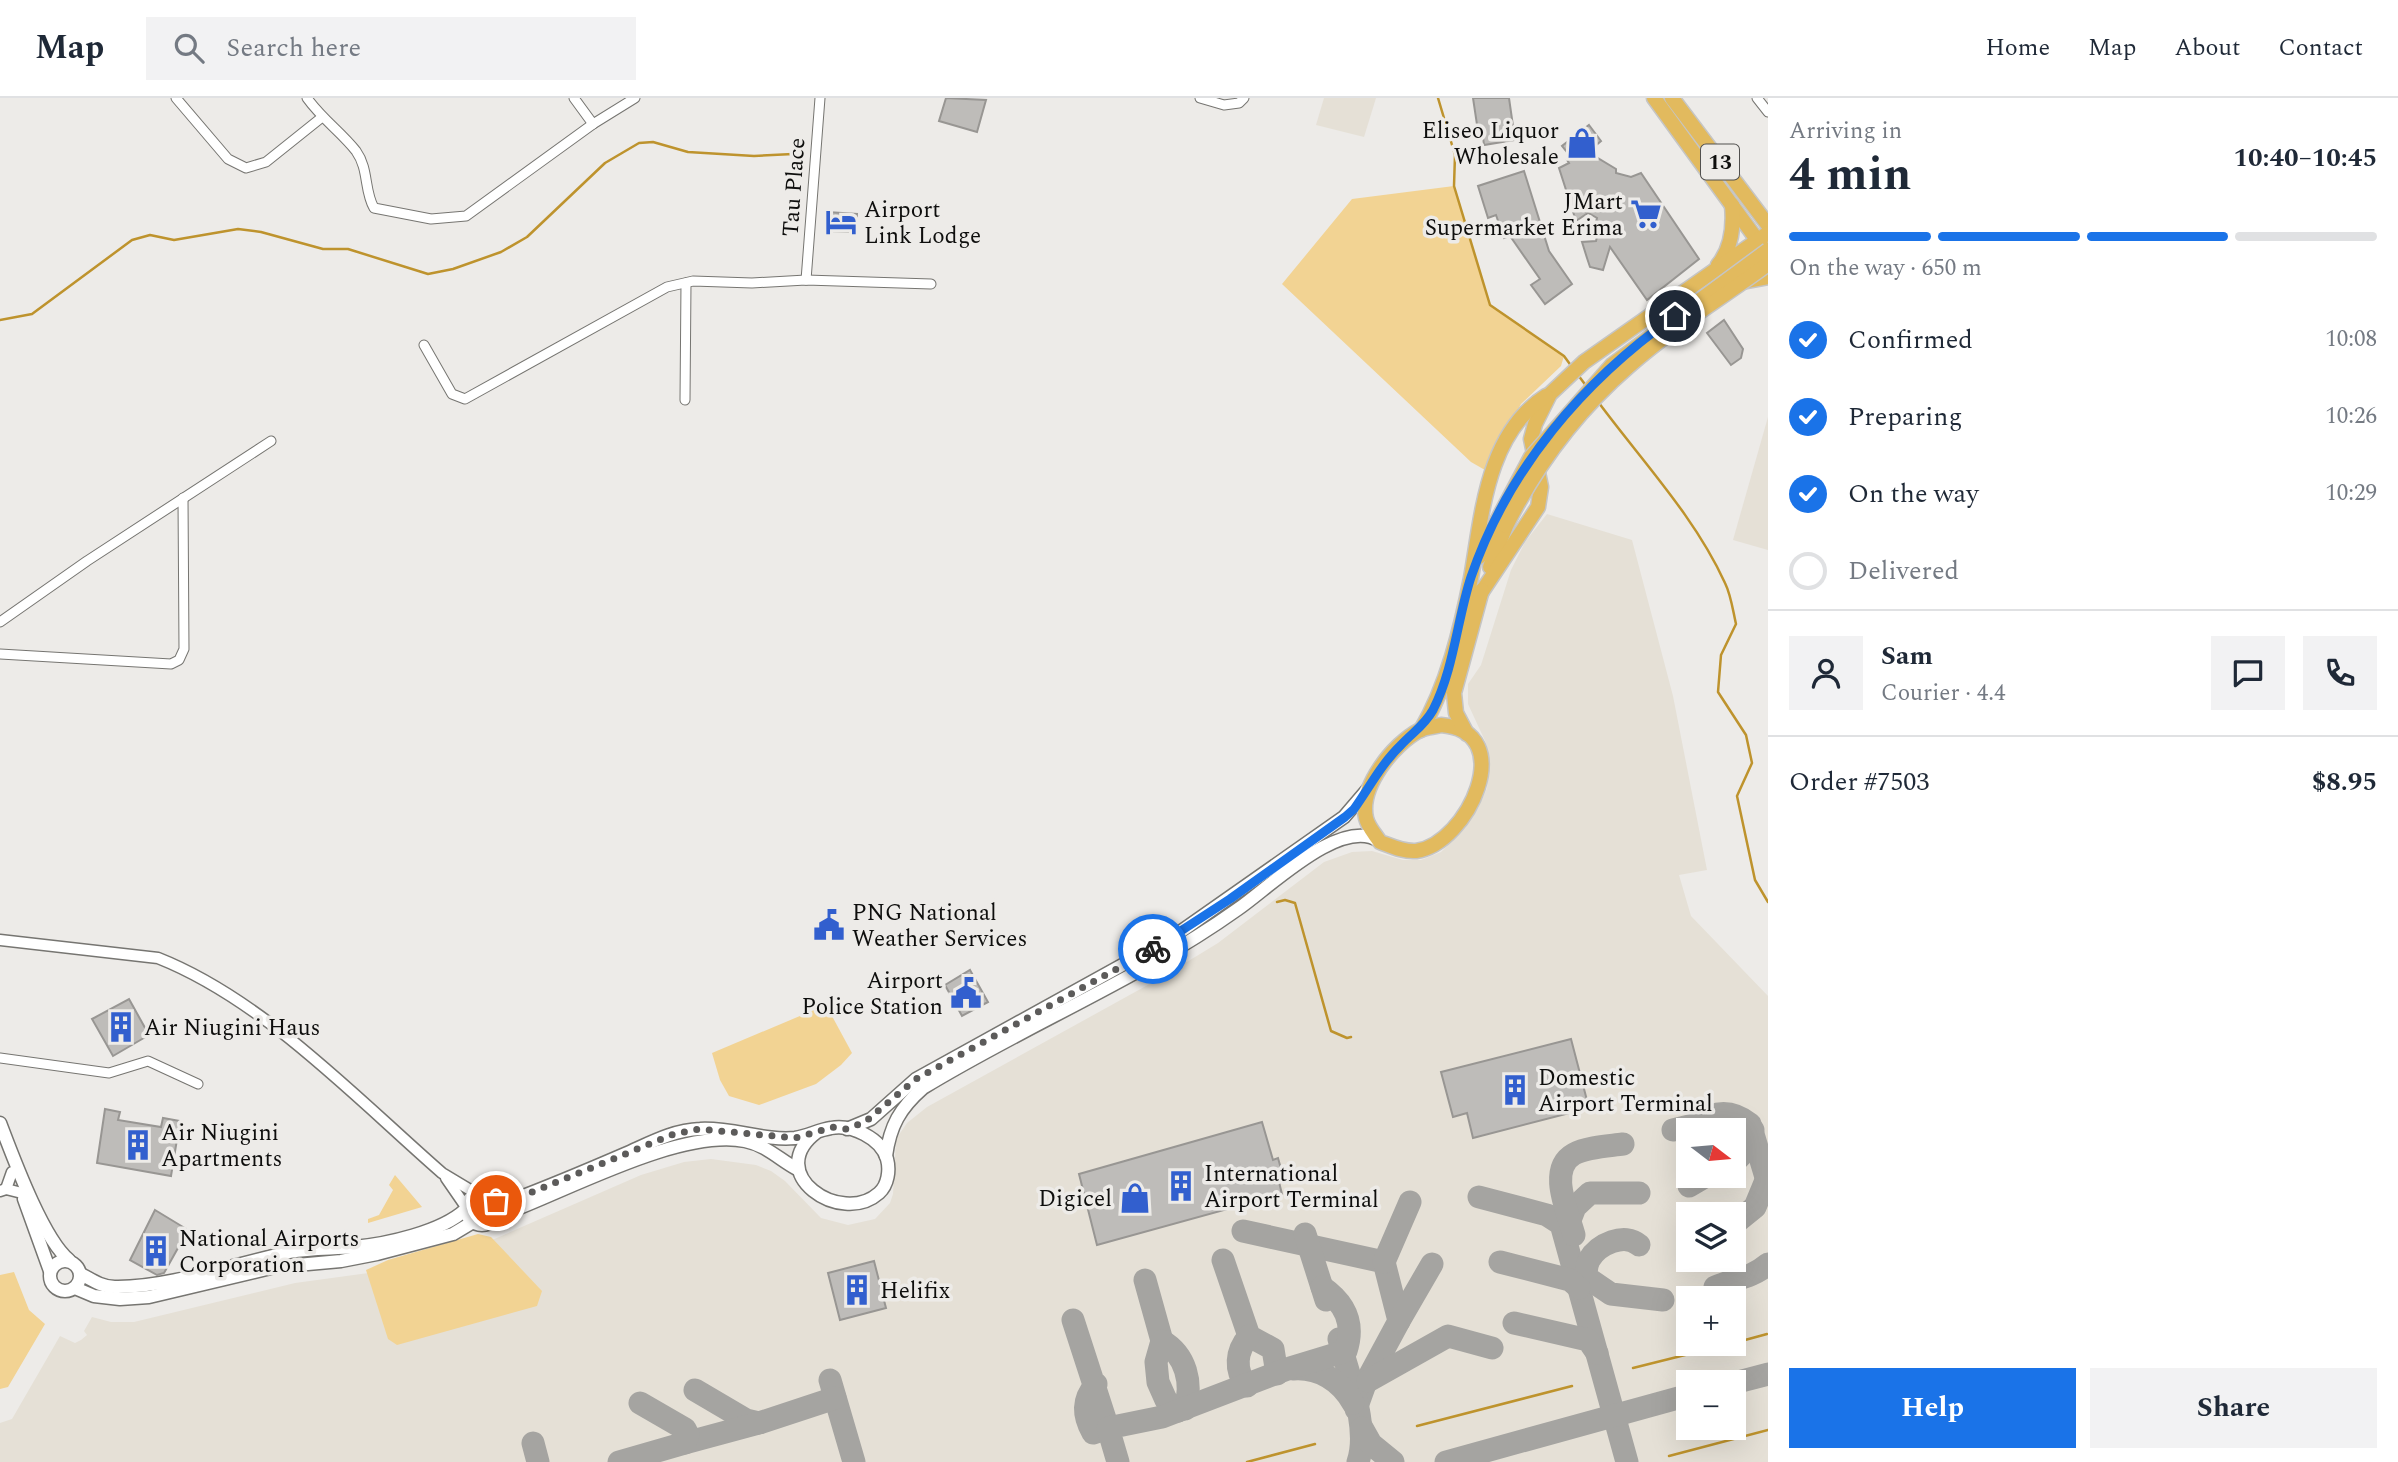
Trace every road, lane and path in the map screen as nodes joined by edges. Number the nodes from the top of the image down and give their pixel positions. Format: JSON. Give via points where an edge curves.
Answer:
{"nodes":[{"id":1,"x":176,"y":98,"type":"edge"},
{"id":2,"x":307,"y":98,"type":"edge"},
{"id":3,"x":574,"y":98,"type":"edge"},
{"id":4,"x":635,"y":98,"type":"edge"},
{"id":5,"x":1200,"y":98,"type":"edge"},
{"id":6,"x":1244,"y":98,"type":"edge"},
{"id":7,"x":1654,"y":98,"type":"edge"},
{"id":8,"x":1672,"y":98,"type":"edge"},
{"id":9,"x":816,"y":99,"type":"edge"},
{"id":10,"x":321,"y":118,"type":"junction"},
{"id":11,"x":593,"y":124,"type":"junction"},
{"id":12,"x":1732,"y":205,"type":"junction"},
{"id":13,"x":1768,"y":226,"type":"edge"},
{"id":14,"x":1766,"y":245,"type":"edge"},
{"id":15,"x":1768,"y":264,"type":"edge"},
{"id":16,"x":1705,"y":278,"type":"junction"},
{"id":17,"x":1768,"y":278,"type":"edge"},
{"id":18,"x":806,"y":280,"type":"junction"},
{"id":19,"x":686,"y":283,"type":"junction"},
{"id":20,"x":931,"y":284,"type":"dead end"},
{"id":21,"x":424,"y":345,"type":"dead end"},
{"id":22,"x":1608,"y":346,"type":"junction"},
{"id":23,"x":1553,"y":391,"type":"junction"},
{"id":24,"x":685,"y":400,"type":"dead end"},
{"id":25,"x":271,"y":441,"type":"dead end"},
{"id":26,"x":183,"y":498,"type":"junction"},
{"id":27,"x":1501,"y":524,"type":"junction"},
{"id":28,"x":1471,"y":578,"type":"junction"},
{"id":29,"x":1479,"y":596,"type":"junction"},
{"id":30,"x":0,"y":622,"type":"edge"},
{"id":31,"x":0,"y":654,"type":"edge"},
{"id":32,"x":1421,"y":730,"type":"junction"},
{"id":33,"x":1467,"y":734,"type":"junction"},
{"id":34,"x":1370,"y":786,"type":"junction"},
{"id":35,"x":1380,"y":842,"type":"junction"},
{"id":36,"x":0,"y":940,"type":"edge"},
{"id":37,"x":0,"y":1058,"type":"edge"},
{"id":38,"x":198,"y":1084,"type":"dead end"},
{"id":39,"x":0,"y":1123,"type":"edge"},
{"id":40,"x":846,"y":1129,"type":"junction"},
{"id":41,"x":817,"y":1132,"type":"junction"},
{"id":42,"x":0,"y":1146,"type":"edge"},
{"id":43,"x":886,"y":1156,"type":"junction"},
{"id":44,"x":797,"y":1169,"type":"junction"},
{"id":45,"x":12,"y":1172,"type":"junction"},
{"id":46,"x":442,"y":1173,"type":"junction"},
{"id":47,"x":3,"y":1190,"type":"edge"},
{"id":48,"x":22,"y":1193,"type":"junction"},
{"id":49,"x":483,"y":1193,"type":"junction"},
{"id":50,"x":496,"y":1201,"type":"junction"},
{"id":51,"x":465,"y":1208,"type":"junction"},
{"id":52,"x":496,"y":1217,"type":"junction"},
{"id":53,"x":472,"y":1222,"type":"junction"},
{"id":54,"x":69,"y":1261,"type":"junction"},
{"id":55,"x":50,"y":1271,"type":"junction"},
{"id":56,"x":81,"y":1274,"type":"junction"},
{"id":57,"x":75,"y":1288,"type":"junction"}],
"edges":[{"from":1,"to":10,"type":"street","via":[[228,159],[246,168],[266,162]]},
{"from":2,"to":10,"type":"street"},
{"from":3,"to":11,"type":"street"},
{"from":4,"to":11,"type":"street"},
{"from":5,"to":6,"type":"street","via":[[1224,105]]},
{"from":7,"to":12,"type":"highway","number":"13"},
{"from":8,"to":13,"type":"highway","number":"13"},
{"from":9,"to":18,"type":"street","name":"Tau Place"},
{"from":10,"to":11,"type":"street","via":[[356,152],[374,208],[431,219],[466,216]]},
{"from":12,"to":14,"type":"highway","number":"13"},
{"from":12,"to":16,"type":"highway","via":[[1728,249]]},
{"from":14,"to":16,"type":"highway"},
{"from":14,"to":27,"type":"highway","bridge":true,"via":[[1612,365],[1531,457]]},
{"from":15,"to":27,"type":"highway","bridge":true,"via":[[1613,380],[1546,458]]},
{"from":16,"to":22,"type":"highway"},
{"from":17,"to":22,"type":"highway","via":[[1722,287]]},
{"from":18,"to":19,"type":"street"},
{"from":18,"to":20,"type":"street"},
{"from":19,"to":21,"type":"street","via":[[667,287],[625,309],[465,399],[452,394]]},
{"from":19,"to":24,"type":"street"},
{"from":22,"to":23,"type":"highway"},
{"from":23,"to":28,"type":"highway","via":[[1524,415],[1496,461],[1477,529]]},
{"from":23,"to":29,"type":"highway","via":[[1531,439],[1541,487],[1538,507]]},
{"from":25,"to":26,"type":"street"},
{"from":26,"to":30,"type":"street"},
{"from":26,"to":31,"type":"street","via":[[184,649],[179,660],[171,664]]},
{"from":27,"to":28,"type":"highway"},
{"from":27,"to":29,"type":"highway"},
{"from":28,"to":32,"type":"highway","via":[[1439,696]]},
{"from":29,"to":33,"type":"highway","via":[[1454,692],[1456,713]]},
{"from":32,"to":33,"type":"highway","via":[[1453,726]]},
{"from":32,"to":34,"type":"highway","via":[[1401,744]]},
{"from":33,"to":35,"type":"highway","via":[[1481,754],[1481,775],[1475,797],[1456,824],[1435,845],[1417,851]]},
{"from":34,"to":35,"type":"highway","via":[[1366,816]]},
{"from":34,"to":40,"type":"main road","via":[[1345,817],[1173,937],[916,1079],[871,1119]]},
{"from":35,"to":43,"type":"main road","via":[[1370,835],[1356,835],[1314,852],[1195,940],[923,1088],[897,1115]]},
{"from":36,"to":46,"type":"street","via":[[158,958],[182,967],[253,1009]]},
{"from":37,"to":38,"type":"street","via":[[109,1073],[148,1061]]},
{"from":39,"to":54,"type":"main road","via":[[40,1216]]},
{"from":40,"to":41,"type":"main road"},
{"from":40,"to":43,"type":"main road","via":[[877,1143]]},
{"from":41,"to":44,"type":"main road","via":[[801,1147]]},
{"from":41,"to":50,"type":"main road","via":[[779,1138],[699,1129],[663,1137],[513,1200]]},
{"from":42,"to":45,"type":"main road"},
{"from":43,"to":44,"type":"main road","via":[[884,1187],[856,1204],[826,1199],[808,1186]]},
{"from":44,"to":52,"type":"main road","via":[[748,1142],[696,1142]]},
{"from":45,"to":47,"type":"street"},
{"from":45,"to":48,"type":"main road"},
{"from":46,"to":49,"type":"street"},
{"from":46,"to":51,"type":"street"},
{"from":47,"to":48,"type":"street"},
{"from":48,"to":55,"type":"main road"},
{"from":49,"to":50,"type":"main road"},
{"from":49,"to":51,"type":"main road","via":[[471,1196]]},
{"from":50,"to":52,"type":"main road"},
{"from":51,"to":53,"type":"main road"},
{"from":51,"to":56,"type":"main road","via":[[438,1227],[395,1239],[294,1251],[144,1284],[104,1286]]},
{"from":52,"to":53,"type":"main road","via":[[485,1224]]},
{"from":53,"to":57,"type":"main road","via":[[453,1234],[377,1254],[275,1267],[149,1297],[94,1296]]},
{"from":54,"to":55,"type":"main road","via":[[58,1262]]},
{"from":54,"to":56,"type":"main road"},
{"from":55,"to":57,"type":"main road","via":[[51,1282],[59,1290]]},
{"from":56,"to":57,"type":"main road"}]}
